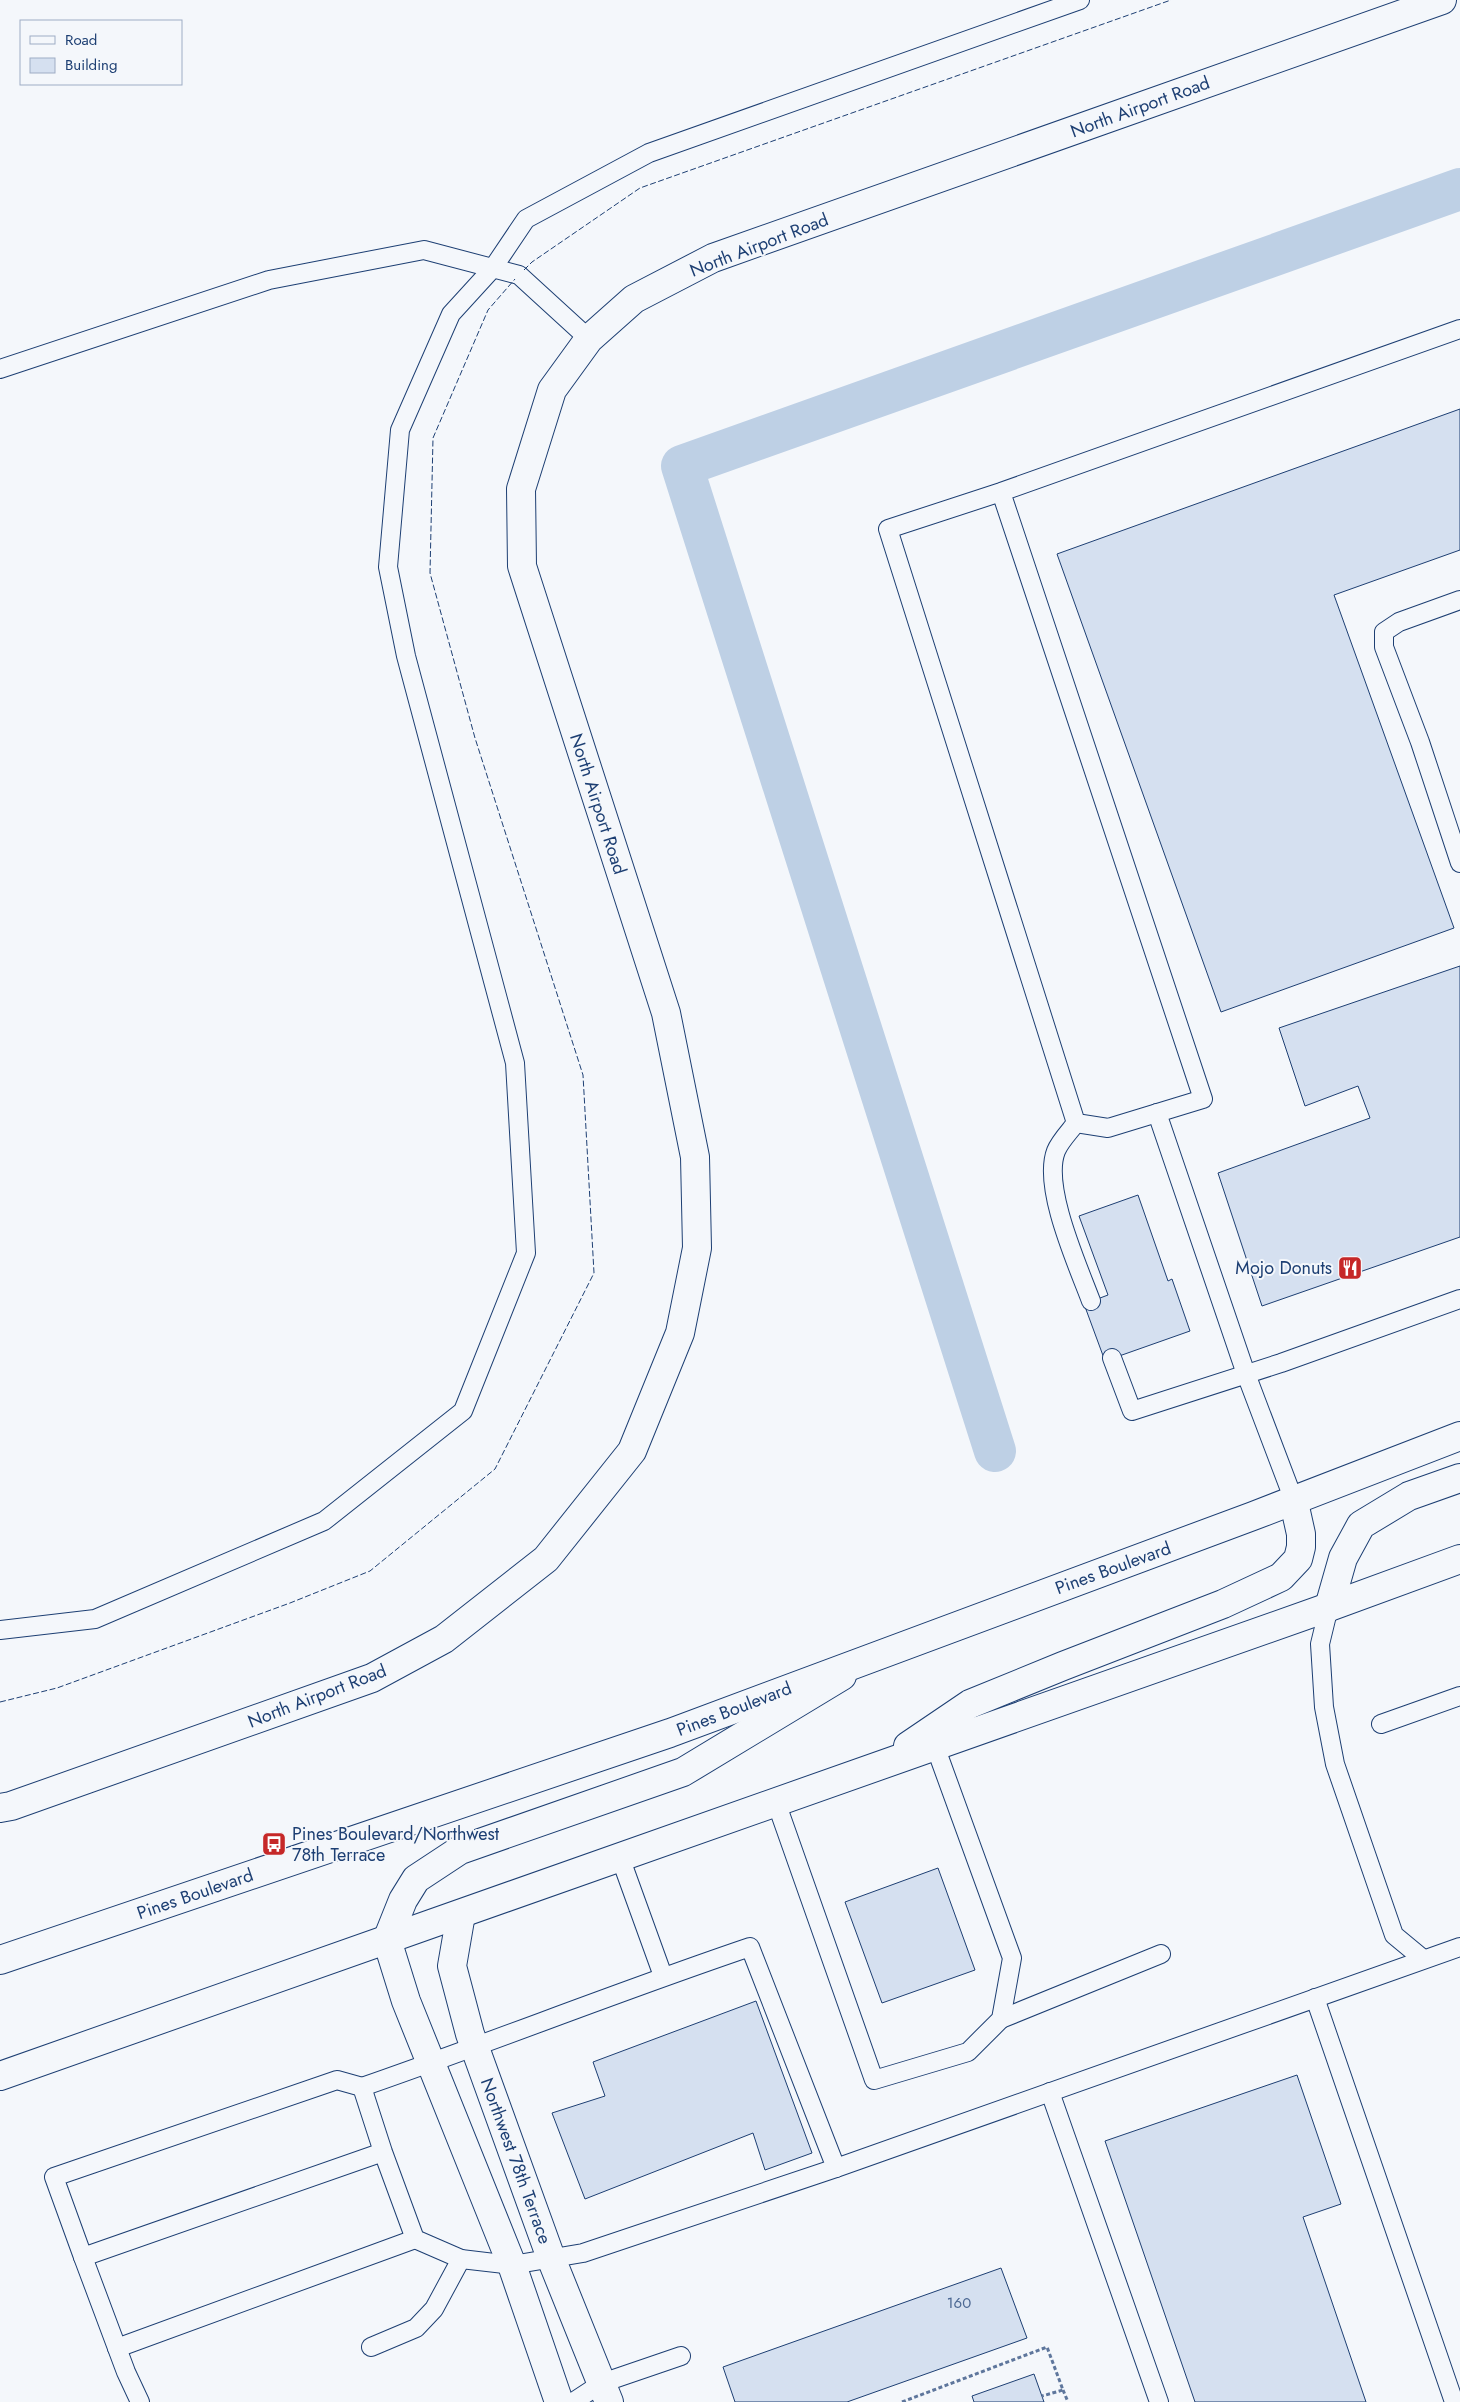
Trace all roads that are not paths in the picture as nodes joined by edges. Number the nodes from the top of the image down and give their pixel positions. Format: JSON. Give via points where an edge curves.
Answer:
{"nodes":[{"id":1,"x":1080,"y":0,"type":"edge"},
{"id":2,"x":1442,"y":0,"type":"edge"},
{"id":3,"x":493,"y":268,"type":"junction"},
{"id":4,"x":1460,"y":329,"type":"edge"},
{"id":5,"x":589,"y":338,"type":"junction"},
{"id":6,"x":0,"y":369,"type":"edge"},
{"id":7,"x":1001,"y":492,"type":"junction"},
{"id":8,"x":1460,"y":600,"type":"edge"},
{"id":9,"x":1460,"y":863,"type":"edge"},
{"id":10,"x":1157,"y":1113,"type":"junction"},
{"id":11,"x":1076,"y":1123,"type":"junction"},
{"id":12,"x":1460,"y":1299,"type":"edge"},
{"id":13,"x":1092,"y":1301,"type":"dead end"},
{"id":14,"x":1112,"y":1358,"type":"dead end"},
{"id":15,"x":1246,"y":1374,"type":"junction"},
{"id":16,"x":1460,"y":1436,"type":"edge"},
{"id":17,"x":1460,"y":1478,"type":"edge"},
{"id":18,"x":1293,"y":1498,"type":"junction"},
{"id":19,"x":1460,"y":1559,"type":"edge"},
{"id":20,"x":1328,"y":1607,"type":"junction"},
{"id":21,"x":0,"y":1630,"type":"edge"},
{"id":22,"x":875,"y":1656,"type":"junction"},
{"id":23,"x":1460,"y":1696,"type":"edge"},
{"id":24,"x":1380,"y":1724,"type":"dead end"},
{"id":25,"x":935,"y":1746,"type":"junction"},
{"id":26,"x":880,"y":1765,"type":"junction"},
{"id":27,"x":776,"y":1802,"type":"junction"},
{"id":28,"x":0,"y":1808,"type":"edge"},
{"id":29,"x":620,"y":1857,"type":"junction"},
{"id":30,"x":461,"y":1914,"type":"junction"},
{"id":31,"x":387,"y":1940,"type":"junction"},
{"id":32,"x":1460,"y":1946,"type":"edge"},
{"id":33,"x":1161,"y":1954,"type":"dead end"},
{"id":34,"x":1423,"y":1959,"type":"junction"},
{"id":35,"x":0,"y":1960,"type":"edge"},
{"id":36,"x":664,"y":1976,"type":"junction"},
{"id":37,"x":1315,"y":1998,"type":"junction"},
{"id":38,"x":1001,"y":2019,"type":"junction"},
{"id":39,"x":475,"y":2046,"type":"junction"},
{"id":40,"x":430,"y":2064,"type":"junction"},
{"id":41,"x":0,"y":2076,"type":"edge"},
{"id":42,"x":362,"y":2087,"type":"junction"},
{"id":43,"x":1050,"y":2092,"type":"junction"},
{"id":44,"x":383,"y":2152,"type":"junction"},
{"id":45,"x":836,"y":2168,"type":"junction"},
{"id":46,"x":415,"y":2240,"type":"junction"},
{"id":47,"x":83,"y":2257,"type":"junction"},
{"id":48,"x":551,"y":2258,"type":"junction"},
{"id":49,"x":461,"y":2259,"type":"junction"},
{"id":50,"x":512,"y":2265,"type":"junction"},
{"id":51,"x":371,"y":2347,"type":"dead end"},
{"id":52,"x":117,"y":2348,"type":"junction"},
{"id":53,"x":681,"y":2356,"type":"dead end"},
{"id":54,"x":606,"y":2392,"type":"edge"},
{"id":55,"x":140,"y":2402,"type":"edge"},
{"id":56,"x":559,"y":2402,"type":"edge"},
{"id":57,"x":573,"y":2402,"type":"edge"},
{"id":58,"x":1159,"y":2402,"type":"edge"},
{"id":59,"x":1454,"y":2402,"type":"edge"}],
"edges":[{"from":1,"to":3,"type":"lane","via":[[649,153],[526,219]]},
{"from":2,"to":5,"type":"main road","name":"North Airport Road","via":[[713,258],[634,300]]},
{"from":3,"to":5,"type":"lane","via":[[519,275]]},
{"from":3,"to":6,"type":"lane","via":[[424,250],[269,280]]},
{"from":3,"to":21,"type":"lane","via":[[451,314],[400,430],[388,567],[406,656],[514,1063],[526,1253],[463,1411],[324,1520],[94,1619]]},
{"from":4,"to":7,"type":"lane"},
{"from":5,"to":28,"type":"main road","name":"North Airport Road","via":[[552,390],[521,488],[522,566],[666,1013],[695,1157],[697,1248],[680,1333],[632,1451],[546,1559],[444,1640],[372,1678]]},
{"from":7,"to":10,"type":"lane","via":[[1203,1099]]},
{"from":7,"to":11,"type":"lane","via":[[888,528]]},
{"from":8,"to":9,"type":"lane","via":[[1399,622],[1384,632],[1384,647]]},
{"from":10,"to":11,"type":"lane","via":[[1108,1128]]},
{"from":10,"to":15,"type":"lane"},
{"from":11,"to":13,"type":"lane","via":[[1056,1151],[1053,1186],[1060,1215]]},
{"from":12,"to":15,"type":"lane"},
{"from":14,"to":15,"type":"lane","via":[[1132,1411]]},
{"from":15,"to":18,"type":"lane"},
{"from":16,"to":18,"type":"main road","name":"Pines Boulevard"},
{"from":17,"to":20,"type":"main road","via":[[1409,1496],[1361,1525],[1343,1558]]},
{"from":18,"to":22,"type":"main road","name":"Pines Boulevard","via":[[1253,1516]]},
{"from":18,"to":26,"type":"main road","via":[[1301,1547],[1298,1558],[1281,1577],[1223,1604],[970,1704]]},
{"from":19,"to":20,"type":"main road"},
{"from":20,"to":25,"type":"main road"},
{"from":20,"to":34,"type":"lane","via":[[1320,1644],[1324,1707],[1335,1764],[1394,1935]]},
{"from":22,"to":31,"type":"main road","via":[[683,1772],[460,1850],[416,1879],[403,1900]]},
{"from":22,"to":35,"type":"main road","name":"Pines Boulevard","via":[[670,1733]]},
{"from":23,"to":24,"type":"lane"},
{"from":25,"to":26,"type":"main road"},
{"from":25,"to":38,"type":"lane","via":[[1012,1958]]},
{"from":26,"to":27,"type":"main road"},
{"from":27,"to":29,"type":"main road"},
{"from":27,"to":38,"type":"lane","via":[[874,2080],[968,2052]]},
{"from":29,"to":30,"type":"main road"},
{"from":29,"to":36,"type":"lane"},
{"from":30,"to":31,"type":"main road"},
{"from":30,"to":39,"type":"main road","name":"Northwest 78th Terrace","via":[[452,1966]]},
{"from":31,"to":40,"type":"main road"},
{"from":31,"to":41,"type":"main road"},
{"from":32,"to":34,"type":"lane"},
{"from":33,"to":38,"type":"lane"},
{"from":34,"to":37,"type":"lane"},
{"from":36,"to":39,"type":"lane"},
{"from":36,"to":45,"type":"lane","via":[[750,1948]]},
{"from":37,"to":43,"type":"lane"},
{"from":37,"to":59,"type":"lane"},
{"from":39,"to":40,"type":"lane"},
{"from":39,"to":48,"type":"main road","name":"Northwest 78th Terrace"},
{"from":40,"to":42,"type":"lane"},
{"from":40,"to":50,"type":"main road"},
{"from":42,"to":44,"type":"lane"},
{"from":42,"to":47,"type":"lane","via":[[337,2080],[54,2177]]},
{"from":43,"to":45,"type":"lane"},
{"from":43,"to":58,"type":"lane"},
{"from":44,"to":46,"type":"lane"},
{"from":44,"to":47,"type":"lane"},
{"from":45,"to":48,"type":"lane","via":[[583,2252]]},
{"from":46,"to":49,"type":"lane"},
{"from":46,"to":52,"type":"lane"},
{"from":47,"to":52,"type":"lane"},
{"from":48,"to":50,"type":"lane"},
{"from":48,"to":54,"type":"main road","name":"Northwest 78th Terrace"},
{"from":49,"to":50,"type":"lane"},
{"from":49,"to":51,"type":"lane","via":[[434,2309],[416,2328]]},
{"from":50,"to":56,"type":"main road"},
{"from":52,"to":55,"type":"lane"},
{"from":53,"to":54,"type":"lane"},
{"from":54,"to":57,"type":"lane"}]}
